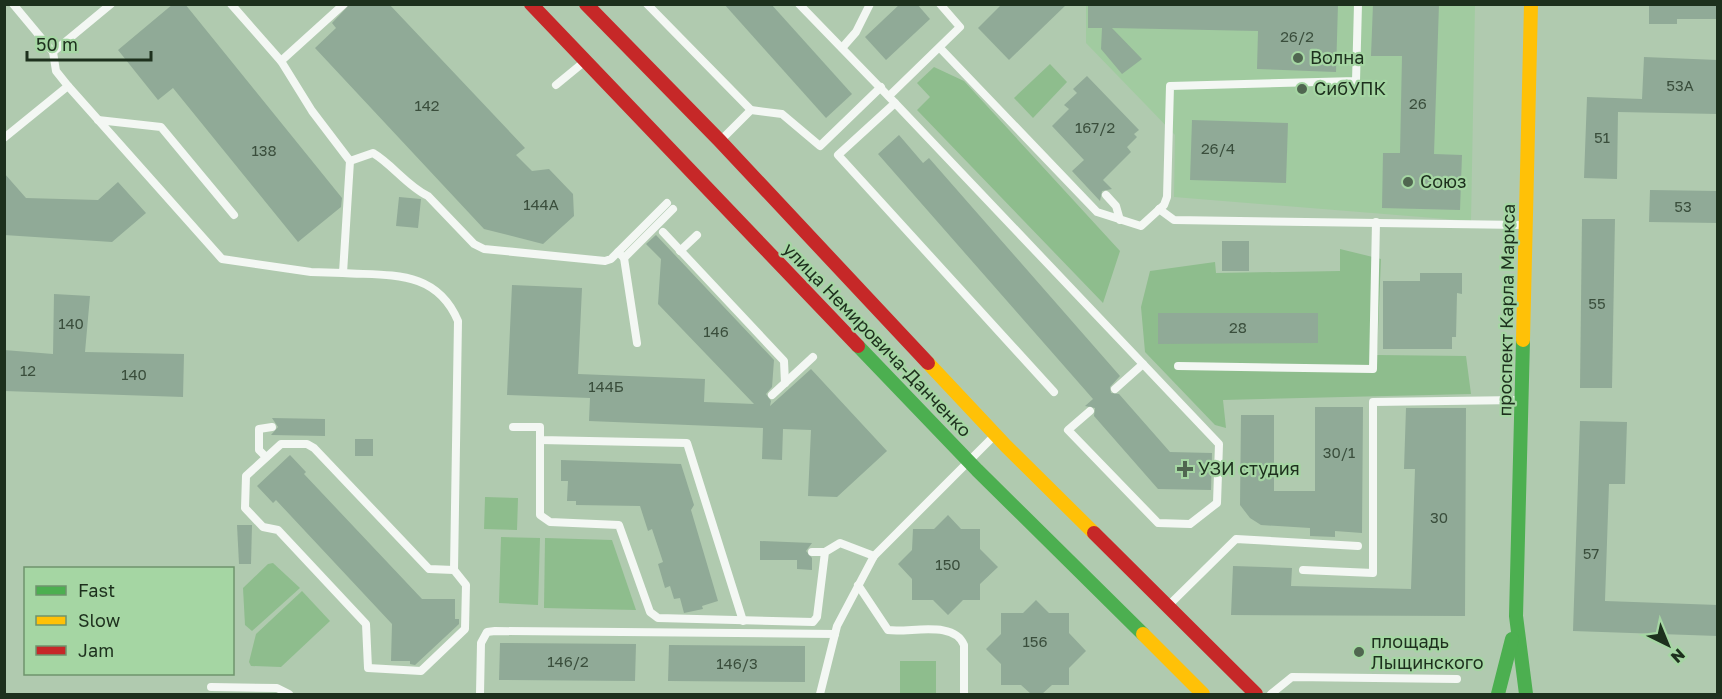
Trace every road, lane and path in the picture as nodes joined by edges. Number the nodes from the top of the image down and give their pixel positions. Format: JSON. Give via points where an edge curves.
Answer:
{"nodes":[{"id":1,"x":13,"y":4,"type":"edge"},
{"id":2,"x":111,"y":4,"type":"edge"},
{"id":3,"x":231,"y":4,"type":"edge"},
{"id":4,"x":344,"y":4,"type":"edge"},
{"id":5,"x":531,"y":4,"type":"edge"},
{"id":6,"x":586,"y":4,"type":"edge"},
{"id":7,"x":647,"y":4,"type":"edge"},
{"id":8,"x":800,"y":4,"type":"edge"},
{"id":9,"x":870,"y":4,"type":"edge"},
{"id":10,"x":940,"y":4,"type":"edge"},
{"id":11,"x":1358,"y":4,"type":"edge"},
{"id":12,"x":1531,"y":4,"type":"edge"},
{"id":13,"x":842,"y":48,"type":"junction"},
{"id":14,"x":940,"y":48,"type":"junction"},
{"id":15,"x":53,"y":52,"type":"junction"},
{"id":16,"x":281,"y":61,"type":"junction"},
{"id":17,"x":585,"y":62,"type":"junction"},
{"id":18,"x":556,"y":85,"type":"dead end"},
{"id":19,"x":68,"y":86,"type":"junction"},
{"id":20,"x":881,"y":87,"type":"junction"},
{"id":21,"x":889,"y":96,"type":"junction"},
{"id":22,"x":895,"y":103,"type":"junction"},
{"id":23,"x":751,"y":110,"type":"junction"},
{"id":24,"x":99,"y":120,"type":"junction"},
{"id":25,"x":4,"y":138,"type":"edge"},
{"id":26,"x":720,"y":141,"type":"junction"},
{"id":27,"x":350,"y":161,"type":"junction"},
{"id":28,"x":1106,"y":195,"type":"dead end"},
{"id":29,"x":670,"y":206,"type":"dead end"},
{"id":30,"x":1159,"y":209,"type":"junction"},
{"id":31,"x":234,"y":215,"type":"dead end"},
{"id":32,"x":1120,"y":220,"type":"junction"},
{"id":33,"x":1376,"y":222,"type":"junction"},
{"id":34,"x":1527,"y":225,"type":"junction"},
{"id":35,"x":663,"y":232,"type":"dead end"},
{"id":36,"x":697,"y":235,"type":"dead end"},
{"id":37,"x":681,"y":251,"type":"junction"},
{"id":38,"x":621,"y":255,"type":"junction"},
{"id":39,"x":343,"y":273,"type":"junction"},
{"id":40,"x":637,"y":343,"type":"dead end"},
{"id":41,"x":813,"y":357,"type":"dead end"},
{"id":42,"x":1143,"y":364,"type":"junction"},
{"id":43,"x":1178,"y":366,"type":"dead end"},
{"id":44,"x":785,"y":383,"type":"junction"},
{"id":45,"x":1115,"y":389,"type":"dead end"},
{"id":46,"x":1054,"y":392,"type":"dead end"},
{"id":47,"x":772,"y":395,"type":"dead end"},
{"id":48,"x":1523,"y":400,"type":"junction"},
{"id":49,"x":1090,"y":411,"type":"dead end"},
{"id":50,"x":272,"y":427,"type":"dead end"},
{"id":51,"x":513,"y":427,"type":"dead end"},
{"id":52,"x":995,"y":435,"type":"junction"},
{"id":53,"x":540,"y":440,"type":"junction"},
{"id":54,"x":266,"y":457,"type":"junction"},
{"id":55,"x":968,"y":461,"type":"junction"},
{"id":56,"x":1358,"y":546,"type":"dead end"},
{"id":57,"x":812,"y":552,"type":"dead end"},
{"id":58,"x":825,"y":552,"type":"junction"},
{"id":59,"x":874,"y":556,"type":"junction"},
{"id":60,"x":454,"y":570,"type":"junction"},
{"id":61,"x":1303,"y":570,"type":"dead end"},
{"id":62,"x":858,"y":585,"type":"junction"},
{"id":63,"x":1166,"y":607,"type":"junction"},
{"id":64,"x":1516,"y":616,"type":"junction"},
{"id":65,"x":743,"y":621,"type":"junction"},
{"id":66,"x":835,"y":634,"type":"junction"},
{"id":67,"x":1457,"y":679,"type":"dead end"},
{"id":68,"x":214,"y":690,"type":"edge"},
{"id":69,"x":277,"y":691,"type":"edge"},
{"id":70,"x":289,"y":694,"type":"edge"},
{"id":71,"x":480,"y":694,"type":"edge"},
{"id":72,"x":820,"y":694,"type":"edge"},
{"id":73,"x":964,"y":694,"type":"edge"},
{"id":74,"x":1203,"y":694,"type":"edge"},
{"id":75,"x":1256,"y":694,"type":"edge"},
{"id":76,"x":1271,"y":694,"type":"edge"},
{"id":77,"x":1498,"y":694,"type":"edge"},
{"id":78,"x":1526,"y":694,"type":"edge"}],
"edges":[{"from":1,"to":15,"type":"lane"},
{"from":2,"to":15,"type":"lane"},
{"from":3,"to":16,"type":"lane"},
{"from":4,"to":16,"type":"lane"},
{"from":5,"to":17,"type":"main road","name":"улица Немировича-Данченко"},
{"from":6,"to":26,"type":"main road","name":"улица Немировича-Данченко"},
{"from":7,"to":23,"type":"lane"},
{"from":8,"to":13,"type":"lane"},
{"from":9,"to":13,"type":"lane","via":[[856,32]]},
{"from":10,"to":14,"type":"lane","via":[[960,27]]},
{"from":11,"to":30,"type":"lane","via":[[1356,81],[1170,86],[1167,197]]},
{"from":12,"to":34,"type":"main road","name":"проспект Карла Маркса"},
{"from":13,"to":20,"type":"lane"},
{"from":14,"to":21,"type":"lane"},
{"from":14,"to":32,"type":"lane","via":[[1097,212]]},
{"from":15,"to":19,"type":"lane","via":[[56,71]]},
{"from":16,"to":27,"type":"lane"},
{"from":17,"to":18,"type":"lane"},
{"from":17,"to":55,"type":"main road","name":"улица Немировича-Данченко"},
{"from":19,"to":24,"type":"lane"},
{"from":19,"to":25,"type":"lane"},
{"from":20,"to":21,"type":"lane"},
{"from":20,"to":23,"type":"lane","via":[[820,146],[782,114]]},
{"from":21,"to":22,"type":"lane"},
{"from":22,"to":42,"type":"lane"},
{"from":22,"to":46,"type":"lane","via":[[838,155]]},
{"from":23,"to":26,"type":"lane"},
{"from":24,"to":31,"type":"lane","via":[[161,127]]},
{"from":24,"to":39,"type":"lane","via":[[222,259]]},
{"from":26,"to":52,"type":"main road","name":"улица Немировича-Данченко"},
{"from":27,"to":38,"type":"lane","via":[[373,153],[390,163],[474,244],[484,249],[605,261]]},
{"from":27,"to":39,"type":"lane"},
{"from":28,"to":32,"type":"lane","via":[[1116,206]]},
{"from":29,"to":38,"type":"lane"},
{"from":30,"to":32,"type":"lane","via":[[1141,225]]},
{"from":30,"to":33,"type":"lane","via":[[1174,220]]},
{"from":33,"to":34,"type":"lane"},
{"from":33,"to":43,"type":"lane","via":[[1373,369]]},
{"from":34,"to":48,"type":"main road","name":"проспект Карла Маркса"},
{"from":35,"to":37,"type":"lane"},
{"from":36,"to":37,"type":"lane"},
{"from":37,"to":44,"type":"lane","via":[[784,362]]},
{"from":38,"to":40,"type":"lane"},
{"from":39,"to":60,"type":"lane","via":[[407,276],[423,281],[454,311],[458,321]]},
{"from":41,"to":44,"type":"lane"},
{"from":42,"to":45,"type":"lane"},
{"from":42,"to":49,"type":"lane","via":[[1218,444],[1217,503],[1190,524],[1158,523],[1068,430]]},
{"from":44,"to":47,"type":"lane"},
{"from":48,"to":61,"type":"lane","via":[[1373,402],[1372,573]]},
{"from":48,"to":64,"type":"main road","name":"проспект Карла Маркса"},
{"from":50,"to":54,"type":"lane","via":[[259,429],[259,450]]},
{"from":51,"to":53,"type":"lane","via":[[540,427]]},
{"from":52,"to":55,"type":"lane"},
{"from":52,"to":63,"type":"main road","name":"улица Немировича-Данченко"},
{"from":53,"to":65,"type":"lane","via":[[687,444]]},
{"from":53,"to":65,"type":"lane","via":[[540,515],[550,522],[619,525],[653,616]]},
{"from":54,"to":60,"type":"lane","via":[[281,444],[311,445],[429,569]]},
{"from":54,"to":60,"type":"lane","via":[[246,476],[245,508],[263,527],[278,530],[366,624],[370,669],[421,671],[465,629],[466,585]]},
{"from":55,"to":59,"type":"lane"},
{"from":55,"to":74,"type":"main road","name":"улица Немировича-Данченко"},
{"from":56,"to":63,"type":"lane","via":[[1236,539]]},
{"from":57,"to":58,"type":"lane"},
{"from":58,"to":59,"type":"lane","via":[[840,543]]},
{"from":58,"to":65,"type":"lane","via":[[816,621]]},
{"from":59,"to":62,"type":"lane"},
{"from":62,"to":66,"type":"lane"},
{"from":62,"to":73,"type":"lane","via":[[888,630],[948,631],[962,640]]},
{"from":63,"to":75,"type":"main road","name":"улица Немировича-Данченко"},
{"from":64,"to":77,"type":"main road"},
{"from":64,"to":78,"type":"main road"},
{"from":66,"to":71,"type":"lane","via":[[487,632],[481,643]]},
{"from":66,"to":72,"type":"lane"},
{"from":67,"to":76,"type":"lane","via":[[1292,677]]},
{"from":68,"to":69,"type":"lane"},
{"from":69,"to":70,"type":"lane"}]}
